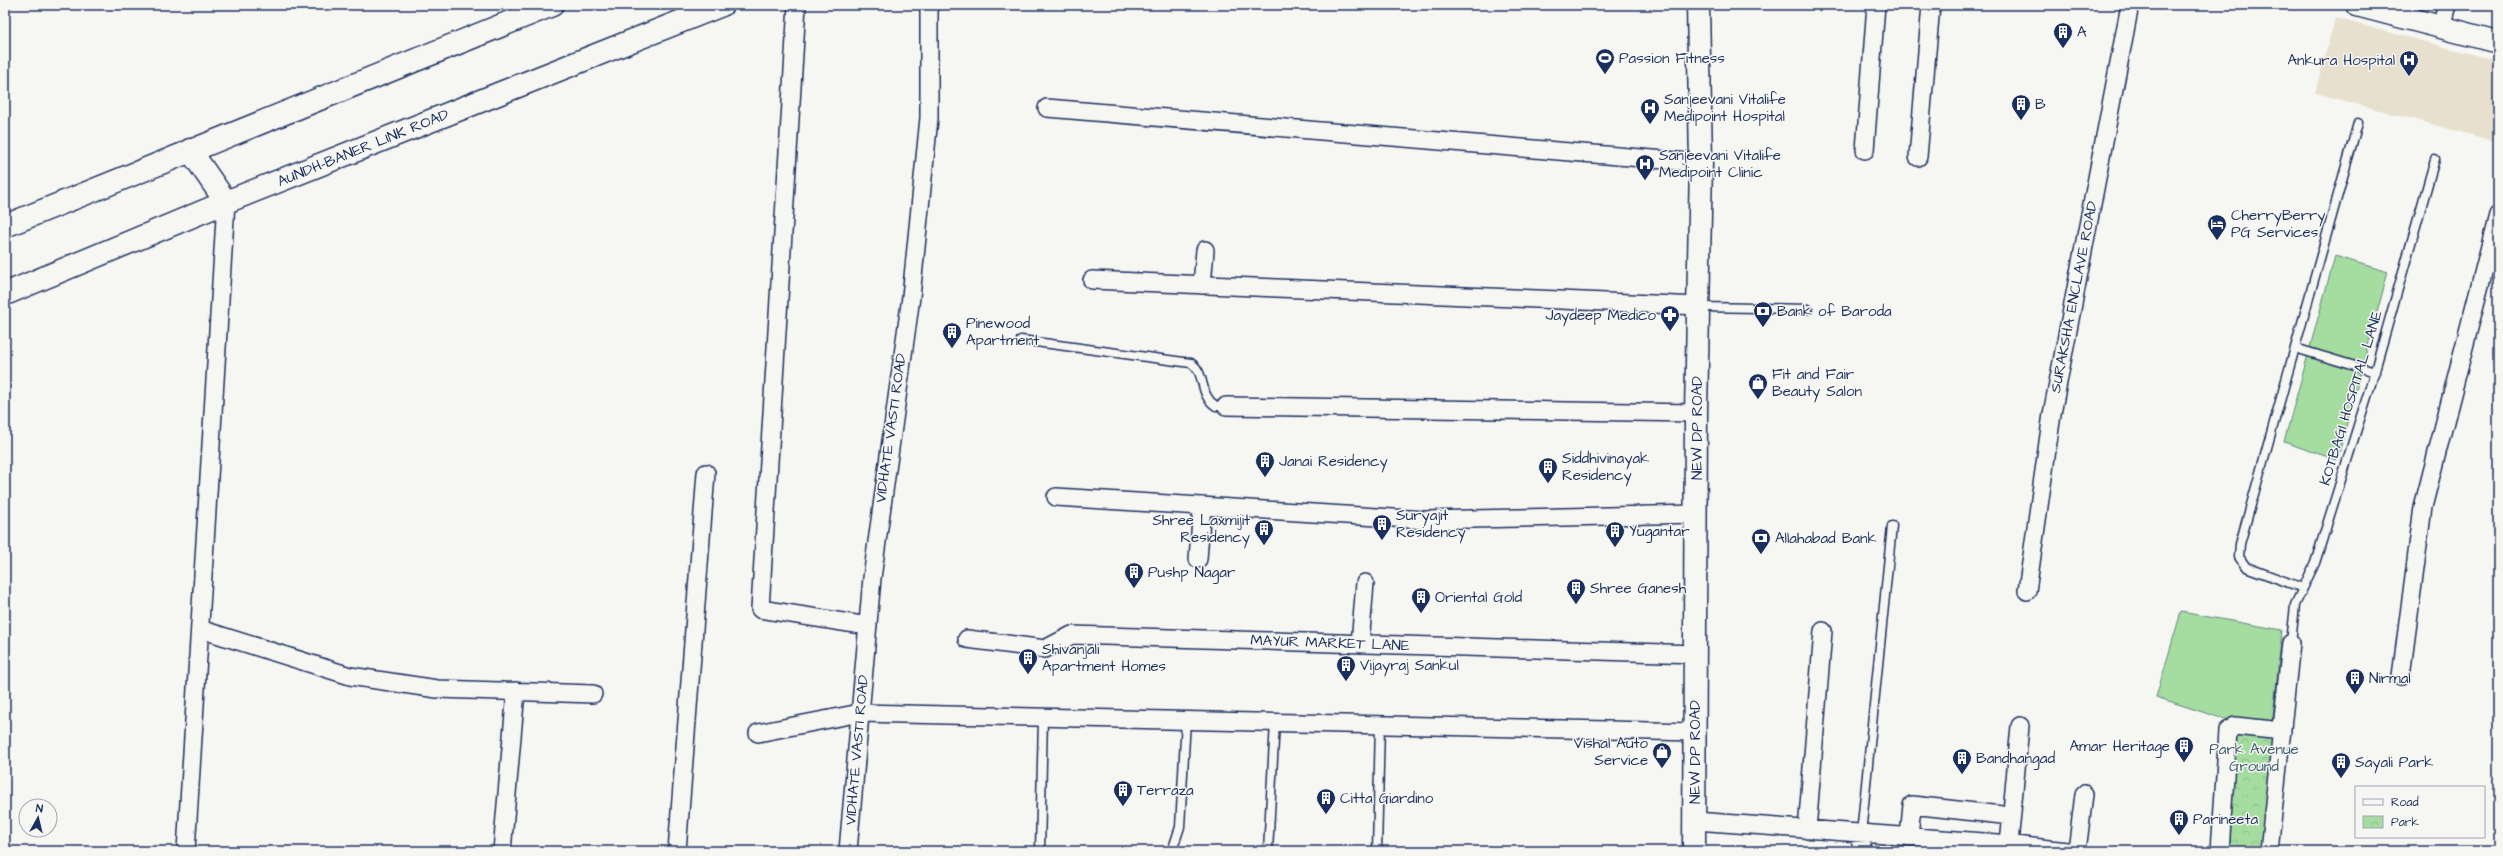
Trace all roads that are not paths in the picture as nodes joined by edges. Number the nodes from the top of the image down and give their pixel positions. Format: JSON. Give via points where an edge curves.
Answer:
{"nodes":[{"id":1,"x":552,"y":5,"type":"edge"},
{"id":2,"x":722,"y":5,"type":"edge"},
{"id":3,"x":797,"y":5,"type":"edge"},
{"id":4,"x":928,"y":5,"type":"edge"},
{"id":5,"x":1698,"y":5,"type":"edge"},
{"id":6,"x":1876,"y":5,"type":"edge"},
{"id":7,"x":1931,"y":5,"type":"edge"},
{"id":8,"x":2130,"y":5,"type":"edge"},
{"id":9,"x":2357,"y":5,"type":"edge"},
{"id":10,"x":2447,"y":5,"type":"edge"},
{"id":11,"x":2441,"y":27,"type":"junction"},
{"id":12,"x":2498,"y":42,"type":"edge"},
{"id":13,"x":1047,"y":108,"type":"dead end"},
{"id":14,"x":2358,"y":123,"type":"dead end"},
{"id":15,"x":190,"y":150,"type":"junction"},
{"id":16,"x":1865,"y":150,"type":"dead end"},
{"id":17,"x":1918,"y":157,"type":"dead end"},
{"id":18,"x":2435,"y":159,"type":"dead end"},
{"id":19,"x":1701,"y":163,"type":"junction"},
{"id":20,"x":226,"y":202,"type":"junction"},
{"id":21,"x":2498,"y":215,"type":"edge"},
{"id":22,"x":5,"y":226,"type":"edge"},
{"id":23,"x":1205,"y":250,"type":"dead end"},
{"id":24,"x":1092,"y":280,"type":"dead end"},
{"id":25,"x":1202,"y":285,"type":"junction"},
{"id":26,"x":5,"y":294,"type":"edge"},
{"id":27,"x":1699,"y":306,"type":"junction"},
{"id":28,"x":1808,"y":309,"type":"dead end"},
{"id":29,"x":1021,"y":340,"type":"dead end"},
{"id":30,"x":2295,"y":348,"type":"junction"},
{"id":31,"x":2375,"y":372,"type":"junction"},
{"id":32,"x":1226,"y":406,"type":"joint"},
{"id":33,"x":1696,"y":413,"type":"junction"},
{"id":34,"x":706,"y":473,"type":"dead end"},
{"id":35,"x":1056,"y":497,"type":"dead end"},
{"id":36,"x":1202,"y":506,"type":"junction"},
{"id":37,"x":1697,"y":514,"type":"junction"},
{"id":38,"x":1892,"y":526,"type":"dead end"},
{"id":39,"x":1198,"y":559,"type":"dead end"},
{"id":40,"x":1365,"y":583,"type":"dead end"},
{"id":41,"x":2303,"y":588,"type":"junction"},
{"id":42,"x":2027,"y":591,"type":"dead end"},
{"id":43,"x":868,"y":626,"type":"junction"},
{"id":44,"x":200,"y":629,"type":"junction"},
{"id":45,"x":1823,"y":631,"type":"dead end"},
{"id":46,"x":968,"y":640,"type":"dead end"},
{"id":47,"x":2291,"y":643,"type":"joint"},
{"id":48,"x":1360,"y":644,"type":"junction"},
{"id":49,"x":1696,"y":654,"type":"junction"},
{"id":50,"x":2401,"y":676,"type":"dead end"},
{"id":51,"x":516,"y":691,"type":"junction"},
{"id":52,"x":593,"y":694,"type":"dead end"},
{"id":53,"x":860,"y":713,"type":"junction"},
{"id":54,"x":1043,"y":717,"type":"junction"},
{"id":55,"x":1186,"y":720,"type":"junction"},
{"id":56,"x":1275,"y":722,"type":"junction"},
{"id":57,"x":1380,"y":724,"type":"junction"},
{"id":58,"x":2020,"y":726,"type":"dead end"},
{"id":59,"x":2282,"y":731,"type":"junction"},
{"id":60,"x":1694,"y":732,"type":"junction"},
{"id":61,"x":758,"y":733,"type":"dead end"},
{"id":62,"x":2084,"y":794,"type":"dead end"},
{"id":63,"x":2011,"y":816,"type":"junction"},
{"id":64,"x":1695,"y":821,"type":"junction"},
{"id":65,"x":1807,"y":830,"type":"junction"},
{"id":66,"x":1861,"y":834,"type":"junction"},
{"id":67,"x":1909,"y":837,"type":"junction"},
{"id":68,"x":2002,"y":846,"type":"edge"},
{"id":69,"x":186,"y":851,"type":"edge"},
{"id":70,"x":502,"y":851,"type":"edge"},
{"id":71,"x":677,"y":851,"type":"edge"},
{"id":72,"x":848,"y":851,"type":"edge"},
{"id":73,"x":1040,"y":851,"type":"edge"},
{"id":74,"x":1172,"y":851,"type":"edge"},
{"id":75,"x":1268,"y":851,"type":"edge"},
{"id":76,"x":1377,"y":851,"type":"edge"},
{"id":77,"x":1694,"y":851,"type":"edge"},
{"id":78,"x":1861,"y":851,"type":"edge"},
{"id":79,"x":2067,"y":851,"type":"edge"},
{"id":80,"x":2077,"y":851,"type":"edge"},
{"id":81,"x":2220,"y":851,"type":"edge"},
{"id":82,"x":2270,"y":851,"type":"edge"}],
"edges":[{"from":1,"to":15,"type":"main road"},
{"from":2,"to":20,"type":"main road","name":"AUNDH-BANER LINK ROAD"},
{"from":3,"to":43,"type":"street","via":[[760,609]]},
{"from":4,"to":43,"type":"street","name":"VIDHATE VASTI ROAD","via":[[929,118],[910,297],[874,563]]},
{"from":5,"to":19,"type":"main road","name":"NEW DP ROAD"},
{"from":6,"to":16,"type":"street"},
{"from":7,"to":17,"type":"street"},
{"from":8,"to":42,"type":"street","name":"SURAKSHA ENCLAVE ROAD","via":[[2052,414]]},
{"from":9,"to":11,"type":"main road"},
{"from":10,"to":11,"type":"street"},
{"from":11,"to":12,"type":"main road"},
{"from":13,"to":19,"type":"street"},
{"from":14,"to":30,"type":"lane"},
{"from":15,"to":20,"type":"main road"},
{"from":15,"to":22,"type":"main road"},
{"from":18,"to":31,"type":"lane","name":"KOTBAGI HOSPITAL LANE"},
{"from":19,"to":27,"type":"main road","name":"NEW DP ROAD"},
{"from":20,"to":26,"type":"main road","name":"AUNDH-BANER LINK ROAD"},
{"from":20,"to":44,"type":"street"},
{"from":21,"to":50,"type":"street","via":[[2423,507]]},
{"from":23,"to":25,"type":"street"},
{"from":24,"to":25,"type":"street"},
{"from":25,"to":27,"type":"street"},
{"from":27,"to":28,"type":"lane"},
{"from":27,"to":33,"type":"main road","name":"NEW DP ROAD"},
{"from":29,"to":32,"type":"lane","via":[[1191,363],[1201,379],[1206,397],[1216,406]]},
{"from":30,"to":31,"type":"lane"},
{"from":30,"to":41,"type":"lane","via":[[2240,544],[2239,557],[2246,567]]},
{"from":31,"to":41,"type":"lane","name":"KOTBAGI HOSPITAL LANE","via":[[2315,563]]},
{"from":32,"to":33,"type":"street"},
{"from":33,"to":37,"type":"main road","name":"NEW DP ROAD"},
{"from":34,"to":71,"type":"street"},
{"from":35,"to":36,"type":"street"},
{"from":36,"to":37,"type":"street","via":[[1425,520]]},
{"from":36,"to":39,"type":"street"},
{"from":37,"to":49,"type":"main road","name":"NEW DP ROAD"},
{"from":38,"to":66,"type":"lane"},
{"from":40,"to":48,"type":"street"},
{"from":41,"to":47,"type":"lane","name":"KOTBAGI HOSPITAL LANE","via":[[2295,604]]},
{"from":43,"to":53,"type":"street","name":"VIDHATE VASTI ROAD"},
{"from":44,"to":51,"type":"street","via":[[350,676],[437,688]]},
{"from":44,"to":69,"type":"street"},
{"from":45,"to":65,"type":"street"},
{"from":46,"to":48,"type":"street","name":"MAYUR MARKET LANE","via":[[1045,649],[1072,635]]},
{"from":47,"to":59,"type":"street"},
{"from":48,"to":49,"type":"street","name":"MAYUR MARKET LANE"},
{"from":49,"to":60,"type":"main road","name":"NEW DP ROAD"},
{"from":51,"to":52,"type":"street"},
{"from":51,"to":70,"type":"street"},
{"from":53,"to":54,"type":"street"},
{"from":53,"to":61,"type":"street"},
{"from":53,"to":72,"type":"street","name":"VIDHATE VASTI ROAD"},
{"from":54,"to":55,"type":"street"},
{"from":54,"to":73,"type":"lane"},
{"from":55,"to":56,"type":"street"},
{"from":55,"to":74,"type":"lane","via":[[1180,827]]},
{"from":56,"to":57,"type":"street"},
{"from":56,"to":75,"type":"lane"},
{"from":57,"to":60,"type":"street"},
{"from":57,"to":76,"type":"lane"},
{"from":58,"to":63,"type":"street"},
{"from":59,"to":81,"type":"street","via":[[2235,726],[2228,731]]},
{"from":59,"to":82,"type":"street"},
{"from":60,"to":64,"type":"main road","name":"NEW DP ROAD"},
{"from":62,"to":80,"type":"street"},
{"from":63,"to":67,"type":"street","via":[[1912,805]]},
{"from":63,"to":68,"type":"street"},
{"from":64,"to":65,"type":"street"},
{"from":64,"to":77,"type":"main road","name":"NEW DP ROAD"},
{"from":65,"to":66,"type":"street"},
{"from":66,"to":67,"type":"street"},
{"from":66,"to":78,"type":"street"},
{"from":67,"to":68,"type":"street"},
{"from":68,"to":79,"type":"street"}]}
